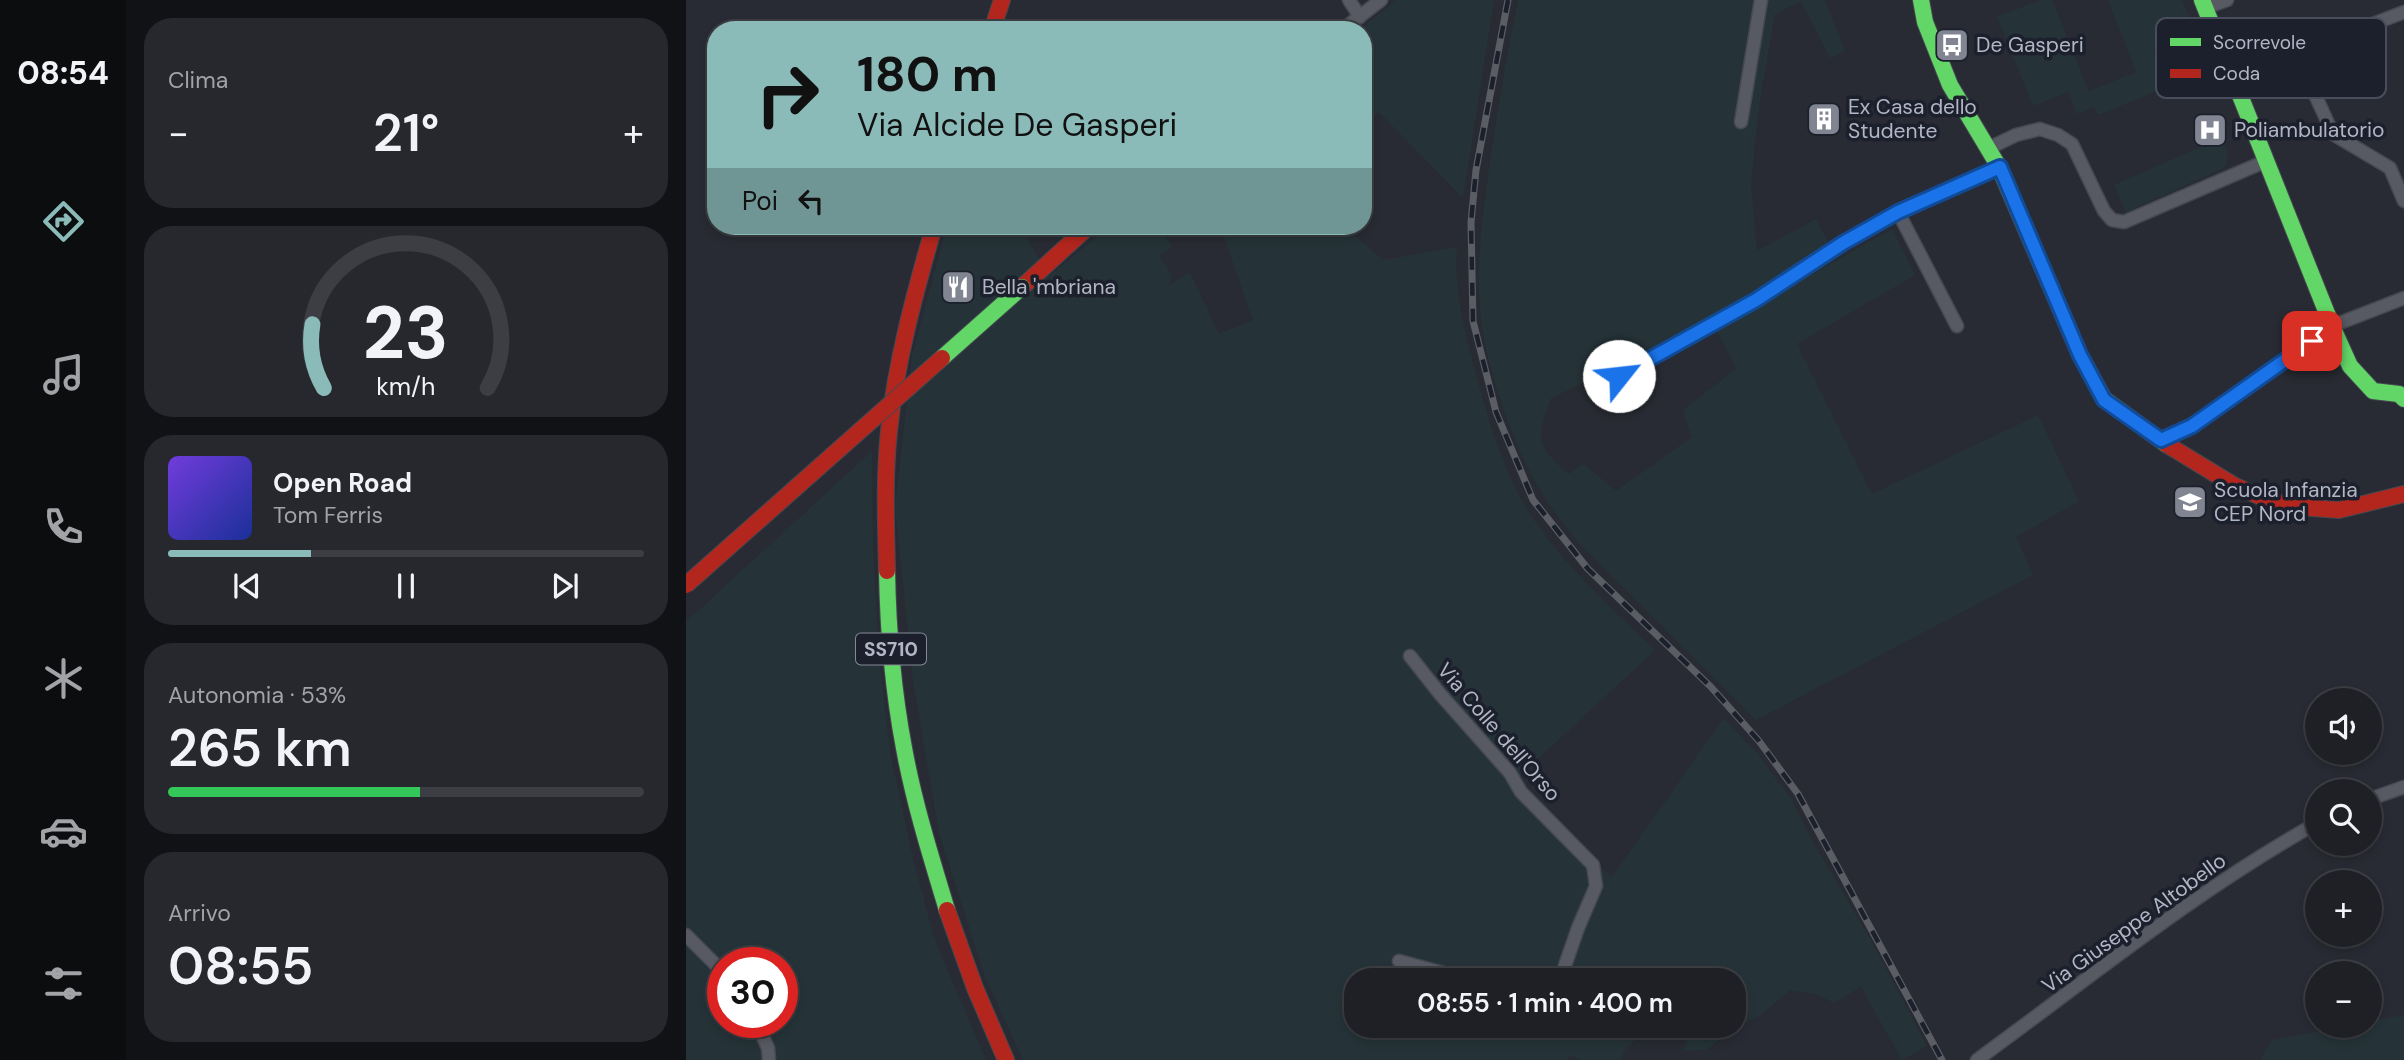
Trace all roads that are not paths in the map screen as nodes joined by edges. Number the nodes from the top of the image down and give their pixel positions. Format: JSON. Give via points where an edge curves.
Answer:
{"nodes":[{"id":1,"x":1002,"y":0,"type":"edge"},
{"id":2,"x":1349,"y":0,"type":"edge"},
{"id":3,"x":1381,"y":0,"type":"edge"},
{"id":4,"x":1761,"y":0,"type":"edge"},
{"id":5,"x":1921,"y":0,"type":"edge"},
{"id":6,"x":2227,"y":0,"type":"edge"},
{"id":7,"x":2204,"y":4,"type":"edge"},
{"id":8,"x":2404,"y":12,"type":"edge"},
{"id":9,"x":1360,"y":17,"type":"junction"},
{"id":10,"x":2386,"y":19,"type":"edge"},
{"id":11,"x":995,"y":21,"type":"edge"},
{"id":12,"x":1354,"y":21,"type":"edge"},
{"id":13,"x":2241,"y":98,"type":"edge"},
{"id":14,"x":2317,"y":98,"type":"edge"},
{"id":15,"x":1741,"y":122,"type":"dead end"},
{"id":16,"x":1989,"y":148,"type":"junction"},
{"id":17,"x":2266,"y":161,"type":"junction"},
{"id":18,"x":2000,"y":167,"type":"junction"},
{"id":19,"x":2404,"y":201,"type":"edge"},
{"id":20,"x":1898,"y":212,"type":"junction"},
{"id":21,"x":931,"y":235,"type":"edge"},
{"id":22,"x":1079,"y":235,"type":"edge"},
{"id":23,"x":2404,"y":299,"type":"edge"},
{"id":24,"x":1957,"y":326,"type":"dead end"},
{"id":25,"x":2332,"y":326,"type":"junction"},
{"id":26,"x":1619,"y":376,"type":"dead end"},
{"id":27,"x":2404,"y":399,"type":"edge"},
{"id":28,"x":2161,"y":440,"type":"junction"},
{"id":29,"x":2404,"y":494,"type":"edge"},
{"id":30,"x":686,"y":585,"type":"edge"},
{"id":31,"x":1410,"y":656,"type":"dead end"},
{"id":32,"x":2404,"y":788,"type":"edge"},
{"id":33,"x":2382,"y":795,"type":"edge"},
{"id":34,"x":2305,"y":830,"type":"edge"},
{"id":35,"x":686,"y":935,"type":"edge"},
{"id":36,"x":707,"y":956,"type":"edge"},
{"id":37,"x":1399,"y":961,"type":"dead end"},
{"id":38,"x":1425,"y":968,"type":"edge"},
{"id":39,"x":1564,"y":968,"type":"edge"},
{"id":40,"x":763,"y":1038,"type":"edge"},
{"id":41,"x":769,"y":1060,"type":"edge"},
{"id":42,"x":1006,"y":1060,"type":"edge"},
{"id":43,"x":1978,"y":1060,"type":"edge"}],
"edges":[{"from":1,"to":11,"type":"street"},
{"from":2,"to":9,"type":"street"},
{"from":3,"to":9,"type":"street"},
{"from":4,"to":15,"type":"street"},
{"from":5,"to":16,"type":"street","via":[[1950,85]]},
{"from":6,"to":7,"type":"street"},
{"from":8,"to":10,"type":"street"},
{"from":9,"to":12,"type":"street"},
{"from":13,"to":17,"type":"street"},
{"from":14,"to":19,"type":"street","via":[[2333,134],[2390,168]]},
{"from":16,"to":17,"type":"street","via":[[2040,129],[2059,135],[2072,144],[2104,211],[2112,220],[2124,222]]},
{"from":16,"to":18,"type":"street"},
{"from":17,"to":25,"type":"street"},
{"from":18,"to":20,"type":"street"},
{"from":18,"to":28,"type":"street","via":[[2080,355],[2104,400]]},
{"from":20,"to":24,"type":"street"},
{"from":20,"to":26,"type":"street","via":[[1756,300]]},
{"from":21,"to":42,"type":"street","number":"SS710","via":[[909,313],[889,429],[885,482],[892,669],[904,749],[930,853],[975,988]]},
{"from":22,"to":30,"type":"street","bridge":true},
{"from":23,"to":25,"type":"street"},
{"from":25,"to":27,"type":"street","via":[[2350,366],[2373,391],[2399,394]]},
{"from":25,"to":28,"type":"street","via":[[2192,426]]},
{"from":28,"to":29,"type":"street","via":[[2235,486],[2274,502],[2339,510]]},
{"from":31,"to":39,"type":"street","name":"Via Colle dell'Orso","via":[[1521,792],[1593,865],[1596,886]]},
{"from":32,"to":33,"type":"street"},
{"from":34,"to":43,"type":"street","name":"Via Giuseppe Altobello","via":[[2192,904]]},
{"from":35,"to":36,"type":"street"},
{"from":37,"to":38,"type":"street"},
{"from":40,"to":41,"type":"street"}]}
